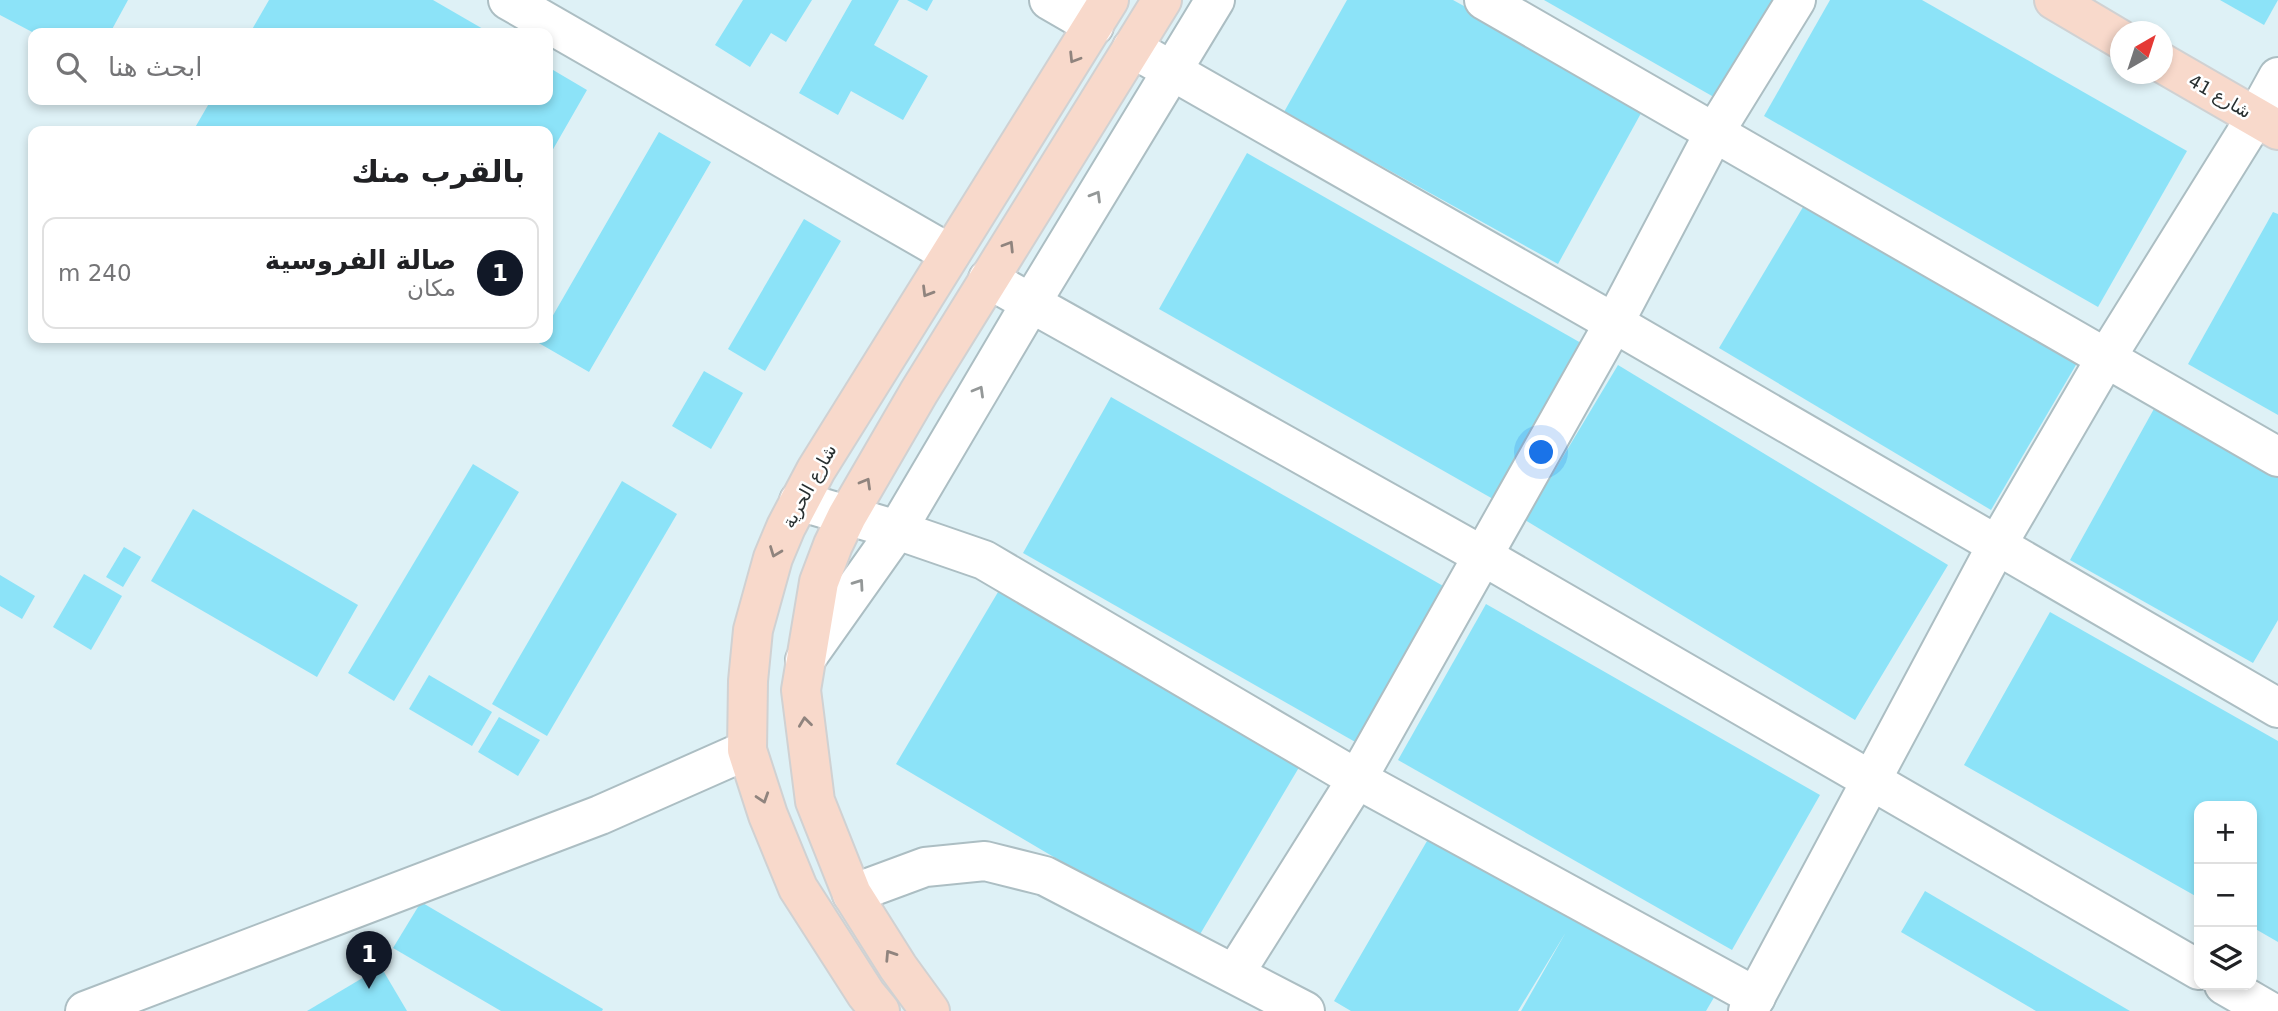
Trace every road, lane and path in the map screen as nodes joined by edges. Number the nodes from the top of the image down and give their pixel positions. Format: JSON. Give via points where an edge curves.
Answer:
{"nodes":[{"id":1,"x":508,"y":0,"type":"edge"},
{"id":2,"x":1049,"y":0,"type":"edge"},
{"id":3,"x":1162,"y":0,"type":"edge"},
{"id":4,"x":1216,"y":0,"type":"edge"},
{"id":5,"x":1484,"y":0,"type":"edge"},
{"id":6,"x":1797,"y":0,"type":"edge"},
{"id":7,"x":2054,"y":0,"type":"edge"},
{"id":8,"x":1102,"y":13,"type":"edge"},
{"id":9,"x":2110,"y":32,"type":"edge"},
{"id":10,"x":1132,"y":48,"type":"junction"},
{"id":11,"x":2173,"y":69,"type":"edge"},
{"id":12,"x":1173,"y":71,"type":"junction"},
{"id":13,"x":2278,"y":77,"type":"edge"},
{"id":14,"x":2267,"y":123,"type":"edge"},
{"id":15,"x":1714,"y":133,"type":"junction"},
{"id":16,"x":950,"y":254,"type":"junction"},
{"id":17,"x":988,"y":279,"type":"junction"},
{"id":18,"x":1031,"y":303,"type":"junction"},
{"id":19,"x":1614,"y":323,"type":"junction"},
{"id":20,"x":2106,"y":358,"type":"junction"},
{"id":21,"x":2278,"y":457,"type":"edge"},
{"id":22,"x":799,"y":500,"type":"junction"},
{"id":23,"x":847,"y":516,"type":"junction"},
{"id":24,"x":897,"y":530,"type":"junction"},
{"id":25,"x":1997,"y":545,"type":"junction"},
{"id":26,"x":1483,"y":556,"type":"junction"},
{"id":27,"x":805,"y":660,"type":"junction"},
{"id":28,"x":2278,"y":708,"type":"edge"},
{"id":29,"x":747,"y":750,"type":"junction"},
{"id":30,"x":1357,"y":779,"type":"junction"},
{"id":31,"x":1872,"y":781,"type":"junction"},
{"id":32,"x":852,"y":894,"type":"junction"},
{"id":33,"x":2194,"y":968,"type":"edge"},
{"id":34,"x":1235,"y":973,"type":"junction"},
{"id":35,"x":2233,"y":990,"type":"edge"},
{"id":36,"x":1752,"y":1004,"type":"edge"},
{"id":37,"x":85,"y":1011,"type":"edge"},
{"id":38,"x":880,"y":1011,"type":"edge"},
{"id":39,"x":930,"y":1011,"type":"edge"},
{"id":40,"x":1305,"y":1011,"type":"edge"},
{"id":41,"x":2269,"y":1011,"type":"edge"}],
"edges":[{"from":1,"to":16,"type":"street"},
{"from":2,"to":8,"type":"street"},
{"from":3,"to":10,"type":"main road"},
{"from":4,"to":12,"type":"street"},
{"from":5,"to":15,"type":"street"},
{"from":6,"to":15,"type":"street"},
{"from":7,"to":9,"type":"main road"},
{"from":8,"to":16,"type":"main road","name":"شارع الحرية","one_way":true},
{"from":10,"to":12,"type":"street"},
{"from":17,"to":10,"type":"main road","one_way":true},
{"from":11,"to":14,"type":"main road","name":"شارع 41"},
{"from":18,"to":12,"type":"street","one_way":true},
{"from":12,"to":19,"type":"street"},
{"from":13,"to":14,"type":"street"},
{"from":14,"to":20,"type":"street"},
{"from":15,"to":19,"type":"street"},
{"from":15,"to":20,"type":"street"},
{"from":16,"to":22,"type":"main road","name":"شارع الحرية","one_way":true},
{"from":17,"to":18,"type":"street"},
{"from":23,"to":17,"type":"main road","one_way":true},
{"from":24,"to":18,"type":"street","one_way":true},
{"from":18,"to":26,"type":"street"},
{"from":19,"to":25,"type":"street"},
{"from":19,"to":26,"type":"street"},
{"from":20,"to":21,"type":"street"},
{"from":20,"to":25,"type":"street"},
{"from":22,"to":23,"type":"street"},
{"from":22,"to":29,"type":"main road","name":"شارع الحرية","one_way":true,"via":[[772,558],[753,630]]},
{"from":23,"to":24,"type":"street"},
{"from":23,"to":27,"type":"main road","via":[[819,582]]},
{"from":27,"to":24,"type":"street","one_way":true},
{"from":24,"to":30,"type":"street","via":[[984,560]]},
{"from":25,"to":28,"type":"street"},
{"from":25,"to":31,"type":"street"},
{"from":26,"to":30,"type":"street"},
{"from":26,"to":31,"type":"street"},
{"from":32,"to":27,"type":"main road","one_way":true,"via":[[815,800],[801,690]]},
{"from":29,"to":37,"type":"street","via":[[600,815]]},
{"from":29,"to":38,"type":"main road","name":"شارع الحرية","one_way":true,"via":[[798,888]]},
{"from":30,"to":34,"type":"street"},
{"from":30,"to":36,"type":"street"},
{"from":31,"to":33,"type":"street"},
{"from":31,"to":36,"type":"street"},
{"from":32,"to":34,"type":"street","via":[[925,867],[985,861],[1045,876]]},
{"from":39,"to":32,"type":"main road","one_way":true},
{"from":34,"to":40,"type":"street"},
{"from":35,"to":41,"type":"street"}]}
